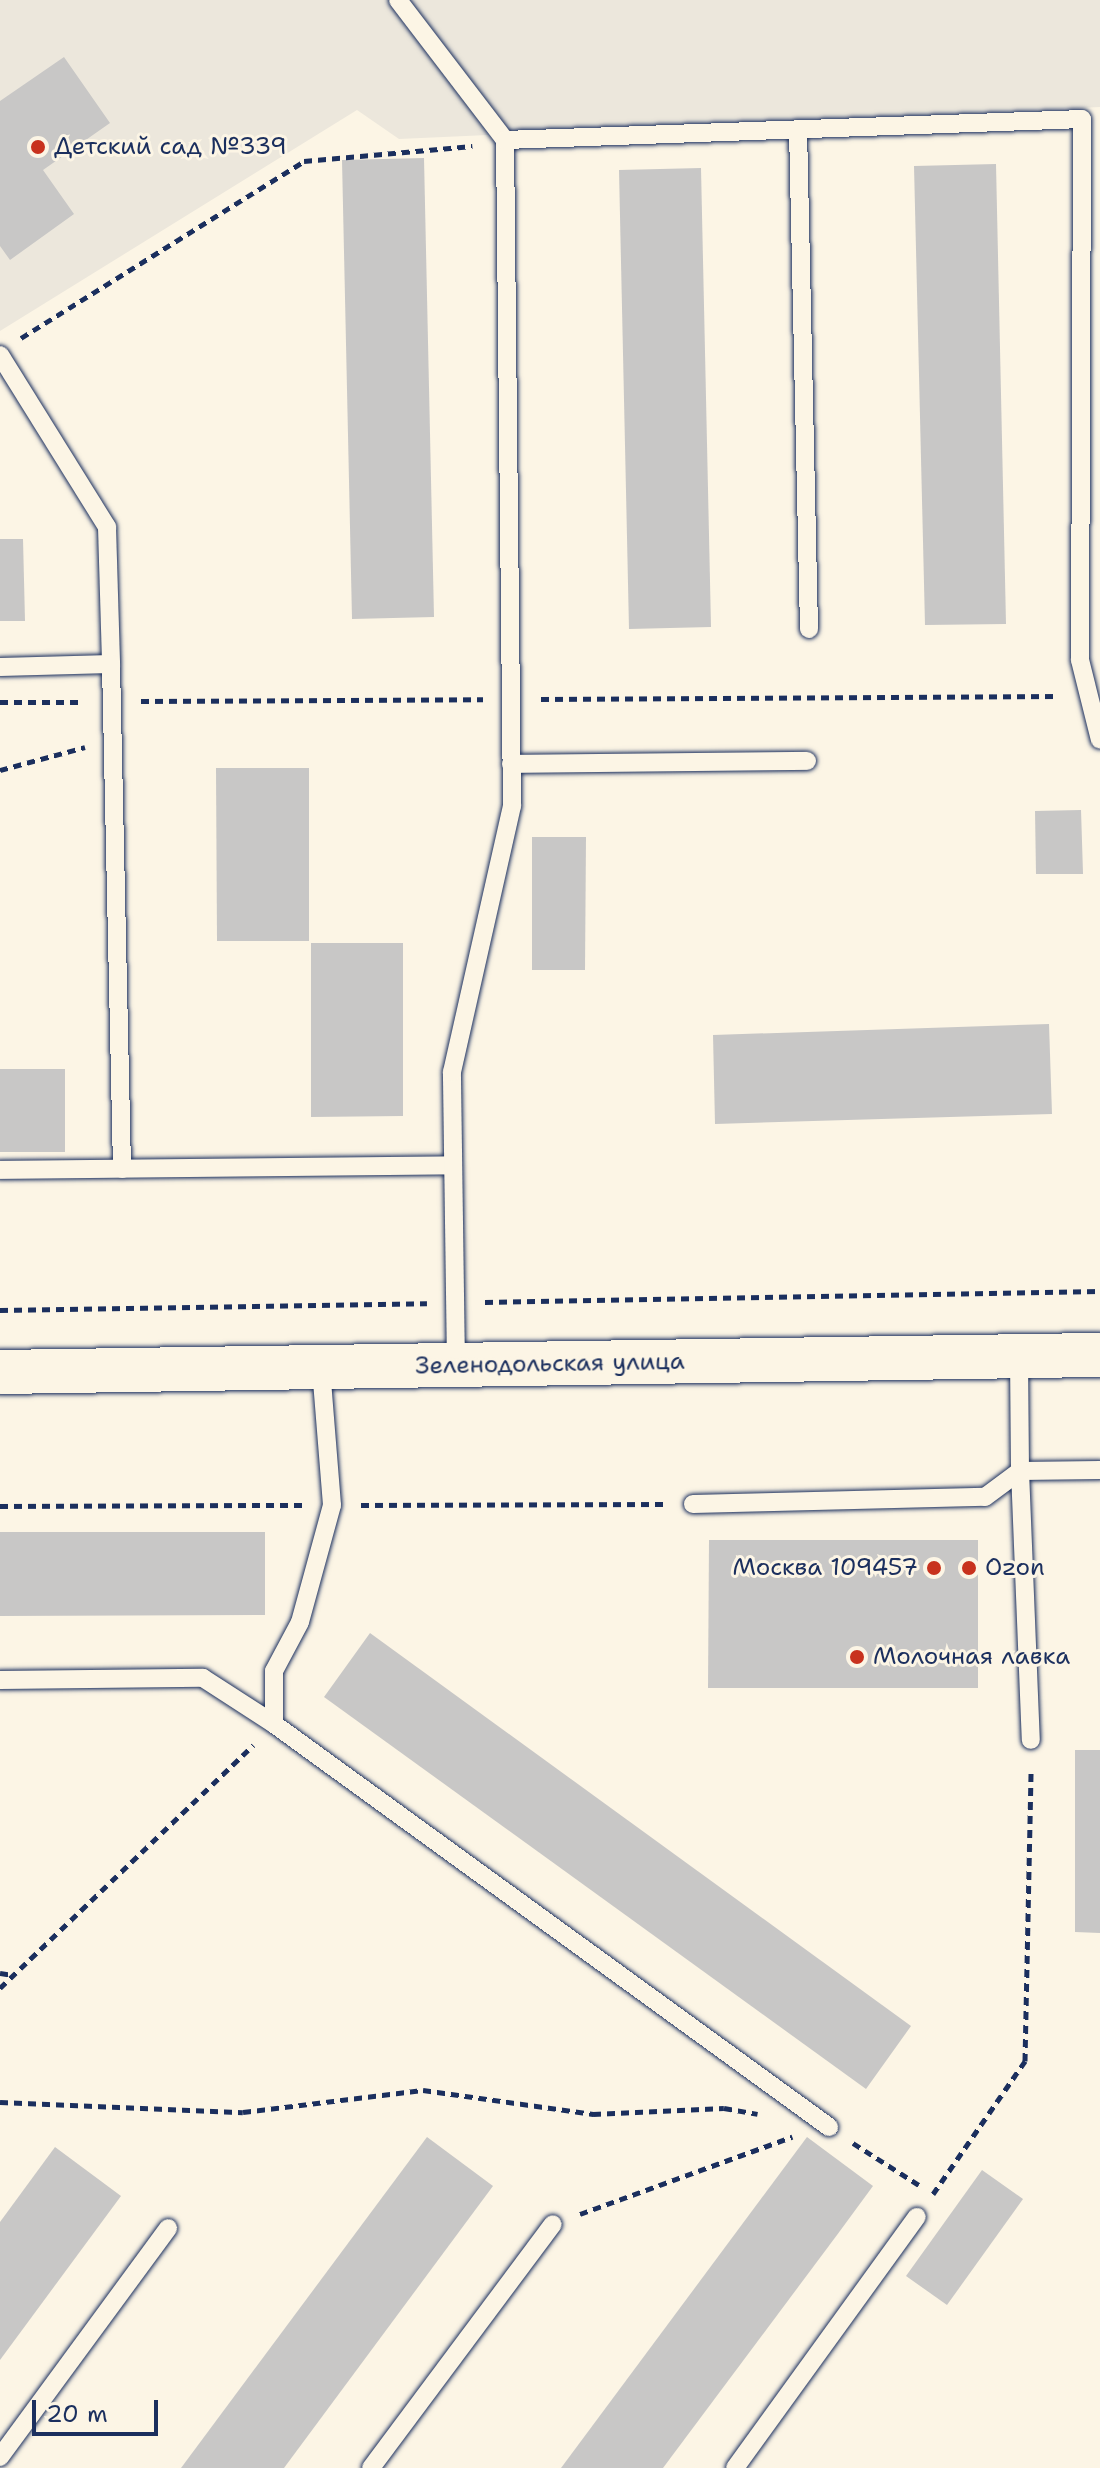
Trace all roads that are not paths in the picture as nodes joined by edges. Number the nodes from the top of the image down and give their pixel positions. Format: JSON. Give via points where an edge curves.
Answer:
{"nodes":[{"id":1,"x":398,"y":0,"type":"edge"},
{"id":2,"x":798,"y":129,"type":"junction"},
{"id":3,"x":505,"y":140,"type":"junction"},
{"id":4,"x":7,"y":349,"type":"edge"},
{"id":5,"x":809,"y":629,"type":"dead end"},
{"id":6,"x":111,"y":664,"type":"junction"},
{"id":7,"x":0,"y":667,"type":"edge"},
{"id":8,"x":1100,"y":740,"type":"edge"},
{"id":9,"x":807,"y":761,"type":"dead end"},
{"id":10,"x":511,"y":764,"type":"junction"},
{"id":11,"x":453,"y":1165,"type":"junction"},
{"id":12,"x":122,"y":1169,"type":"junction"},
{"id":13,"x":0,"y":1170,"type":"edge"},
{"id":14,"x":1100,"y":1355,"type":"edge"},
{"id":15,"x":1019,"y":1356,"type":"junction"},
{"id":16,"x":456,"y":1365,"type":"junction"},
{"id":17,"x":321,"y":1368,"type":"junction"},
{"id":18,"x":0,"y":1372,"type":"edge"},
{"id":19,"x":1100,"y":1470,"type":"edge"},
{"id":20,"x":1020,"y":1471,"type":"junction"},
{"id":21,"x":693,"y":1504,"type":"dead end"},
{"id":22,"x":0,"y":1680,"type":"edge"},
{"id":23,"x":274,"y":1724,"type":"junction"},
{"id":24,"x":1031,"y":1740,"type":"road end"},
{"id":25,"x":829,"y":2127,"type":"road end"},
{"id":26,"x":917,"y":2217,"type":"road end"},
{"id":27,"x":553,"y":2224,"type":"road end"},
{"id":28,"x":168,"y":2228,"type":"dead end"},
{"id":29,"x":0,"y":2457,"type":"edge"},
{"id":30,"x":371,"y":2468,"type":"edge"},
{"id":31,"x":735,"y":2468,"type":"edge"}],
"edges":[{"from":1,"to":3,"type":"lane"},
{"from":2,"to":3,"type":"lane"},
{"from":2,"to":5,"type":"lane"},
{"from":2,"to":8,"type":"lane","via":[[1082,119],[1080,660]]},
{"from":3,"to":10,"type":"lane"},
{"from":4,"to":6,"type":"lane","via":[[107,527]]},
{"from":6,"to":7,"type":"lane"},
{"from":6,"to":12,"type":"lane"},
{"from":9,"to":10,"type":"lane"},
{"from":10,"to":11,"type":"lane","via":[[512,806],[452,1072]]},
{"from":11,"to":12,"type":"lane"},
{"from":11,"to":16,"type":"lane"},
{"from":12,"to":13,"type":"lane"},
{"from":14,"to":15,"type":"street","name":"Зеленодольская улица"},
{"from":15,"to":16,"type":"street","name":"Зеленодольская улица"},
{"from":15,"to":20,"type":"lane"},
{"from":16,"to":17,"type":"street","name":"Зеленодольская улица"},
{"from":17,"to":18,"type":"street","name":"Зеленодольская улица"},
{"from":17,"to":23,"type":"lane","via":[[332,1505],[300,1622],[274,1671]]},
{"from":19,"to":20,"type":"lane"},
{"from":20,"to":21,"type":"lane","via":[[985,1497]]},
{"from":20,"to":24,"type":"lane"},
{"from":22,"to":23,"type":"lane","via":[[203,1678]]},
{"from":23,"to":25,"type":"lane"},
{"from":26,"to":31,"type":"lane"},
{"from":27,"to":30,"type":"lane"},
{"from":28,"to":29,"type":"lane"}]}
